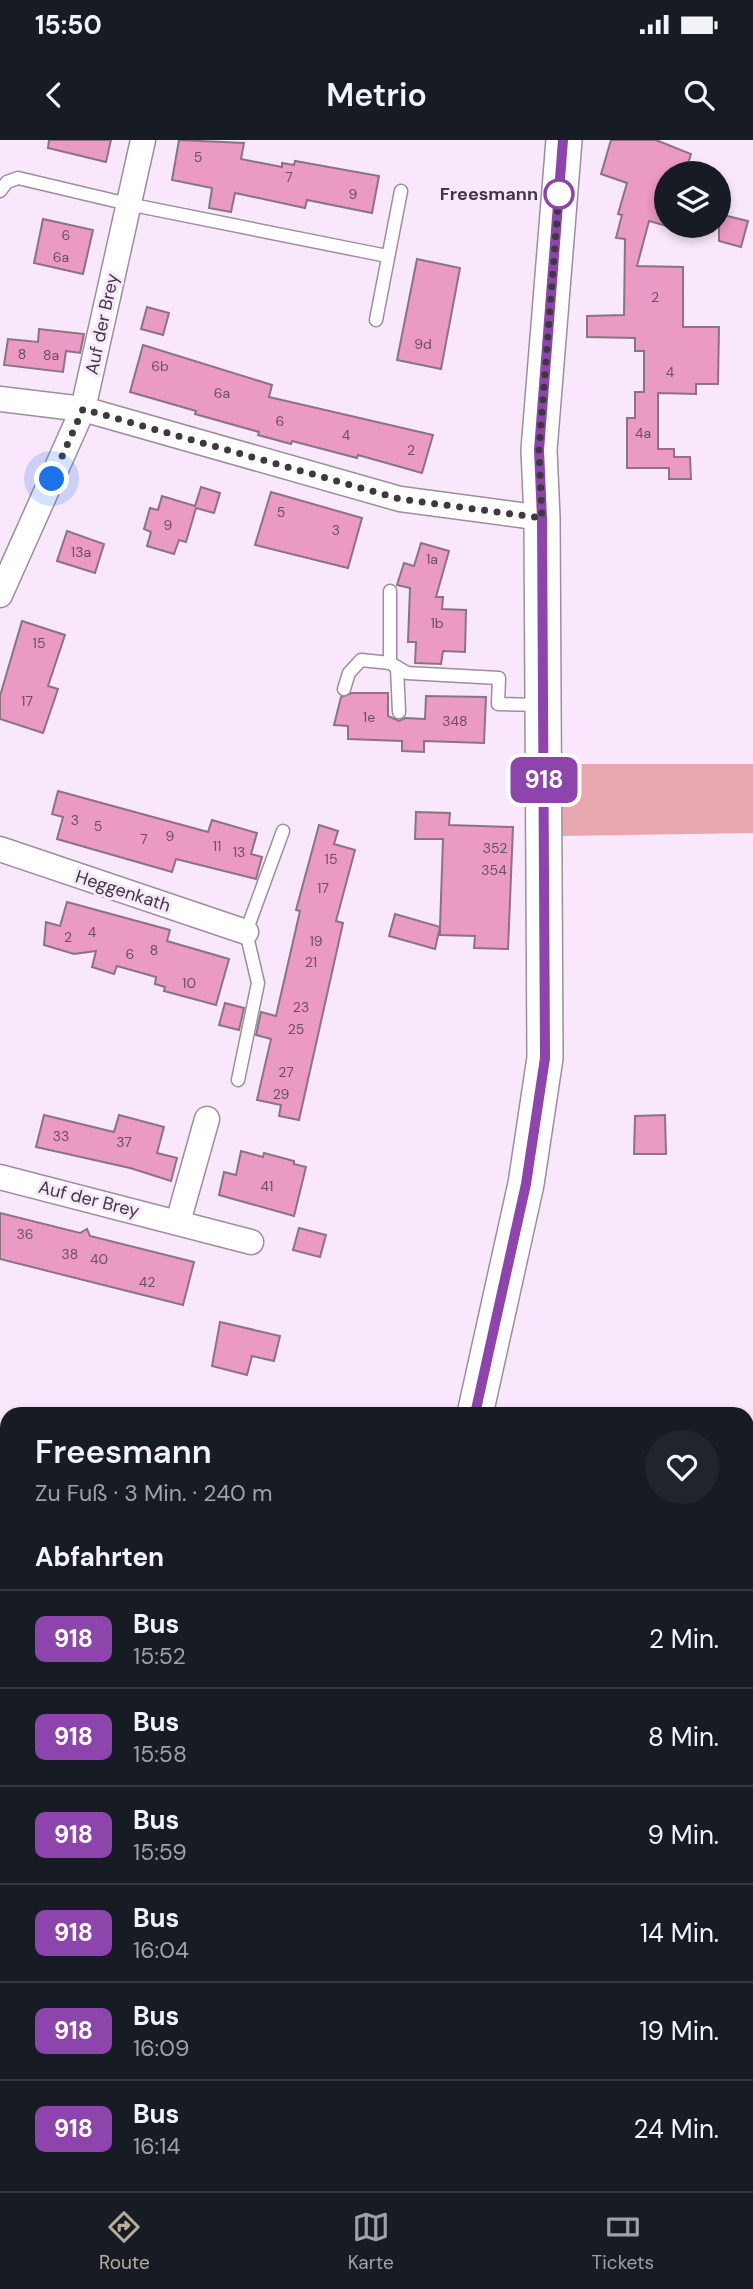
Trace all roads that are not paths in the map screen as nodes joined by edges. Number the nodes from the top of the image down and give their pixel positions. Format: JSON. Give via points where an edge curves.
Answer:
{"nodes":[{"id":1,"x":143,"y":140,"type":"edge"},
{"id":2,"x":564,"y":140,"type":"edge"},
{"id":3,"x":0,"y":191,"type":"edge"},
{"id":4,"x":401,"y":191,"type":"dead end"},
{"id":5,"x":128,"y":204,"type":"junction"},
{"id":6,"x":387,"y":256,"type":"junction"},
{"id":7,"x":376,"y":320,"type":"dead end"},
{"id":8,"x":0,"y":399,"type":"edge"},
{"id":9,"x":83,"y":409,"type":"junction"},
{"id":10,"x":542,"y":518,"type":"junction"},
{"id":11,"x":390,"y":591,"type":"dead end"},
{"id":12,"x":0,"y":595,"type":"edge"},
{"id":13,"x":393,"y":665,"type":"junction"},
{"id":14,"x":344,"y":689,"type":"dead end"},
{"id":15,"x":543,"y":705,"type":"junction"},
{"id":16,"x":399,"y":712,"type":"dead end"},
{"id":17,"x":283,"y":831,"type":"dead end"},
{"id":18,"x":0,"y":849,"type":"edge"},
{"id":19,"x":246,"y":932,"type":"junction"},
{"id":20,"x":238,"y":1080,"type":"dead end"},
{"id":21,"x":207,"y":1119,"type":"dead end"},
{"id":22,"x":0,"y":1177,"type":"edge"},
{"id":23,"x":178,"y":1222,"type":"junction"},
{"id":24,"x":251,"y":1242,"type":"dead end"},
{"id":25,"x":477,"y":1407,"type":"edge"}],
"edges":[{"from":1,"to":5,"type":"street","name":"Auf der Brey"},
{"from":2,"to":10,"type":"main road","via":[[539,450]]},
{"from":3,"to":5,"type":"lane","via":[[18,178]]},
{"from":4,"to":6,"type":"lane"},
{"from":5,"to":6,"type":"lane"},
{"from":5,"to":9,"type":"street","name":"Auf der Brey"},
{"from":6,"to":7,"type":"lane"},
{"from":8,"to":9,"type":"street"},
{"from":9,"to":10,"type":"street","via":[[400,499]]},
{"from":9,"to":12,"type":"street","name":"Auf der Brey"},
{"from":10,"to":15,"type":"main road"},
{"from":11,"to":13,"type":"lane"},
{"from":13,"to":14,"type":"lane","via":[[360,660]]},
{"from":13,"to":15,"type":"lane","via":[[407,673],[499,678],[498,704]]},
{"from":13,"to":16,"type":"lane"},
{"from":15,"to":25,"type":"main road","via":[[545,1058],[526,1184]]},
{"from":17,"to":19,"type":"lane"},
{"from":18,"to":19,"type":"street","name":"Heggenkath"},
{"from":19,"to":20,"type":"lane","via":[[258,983]]},
{"from":21,"to":23,"type":"street"},
{"from":22,"to":23,"type":"street","name":"Auf der Brey"},
{"from":23,"to":24,"type":"street","name":"Auf der Brey"}]}
